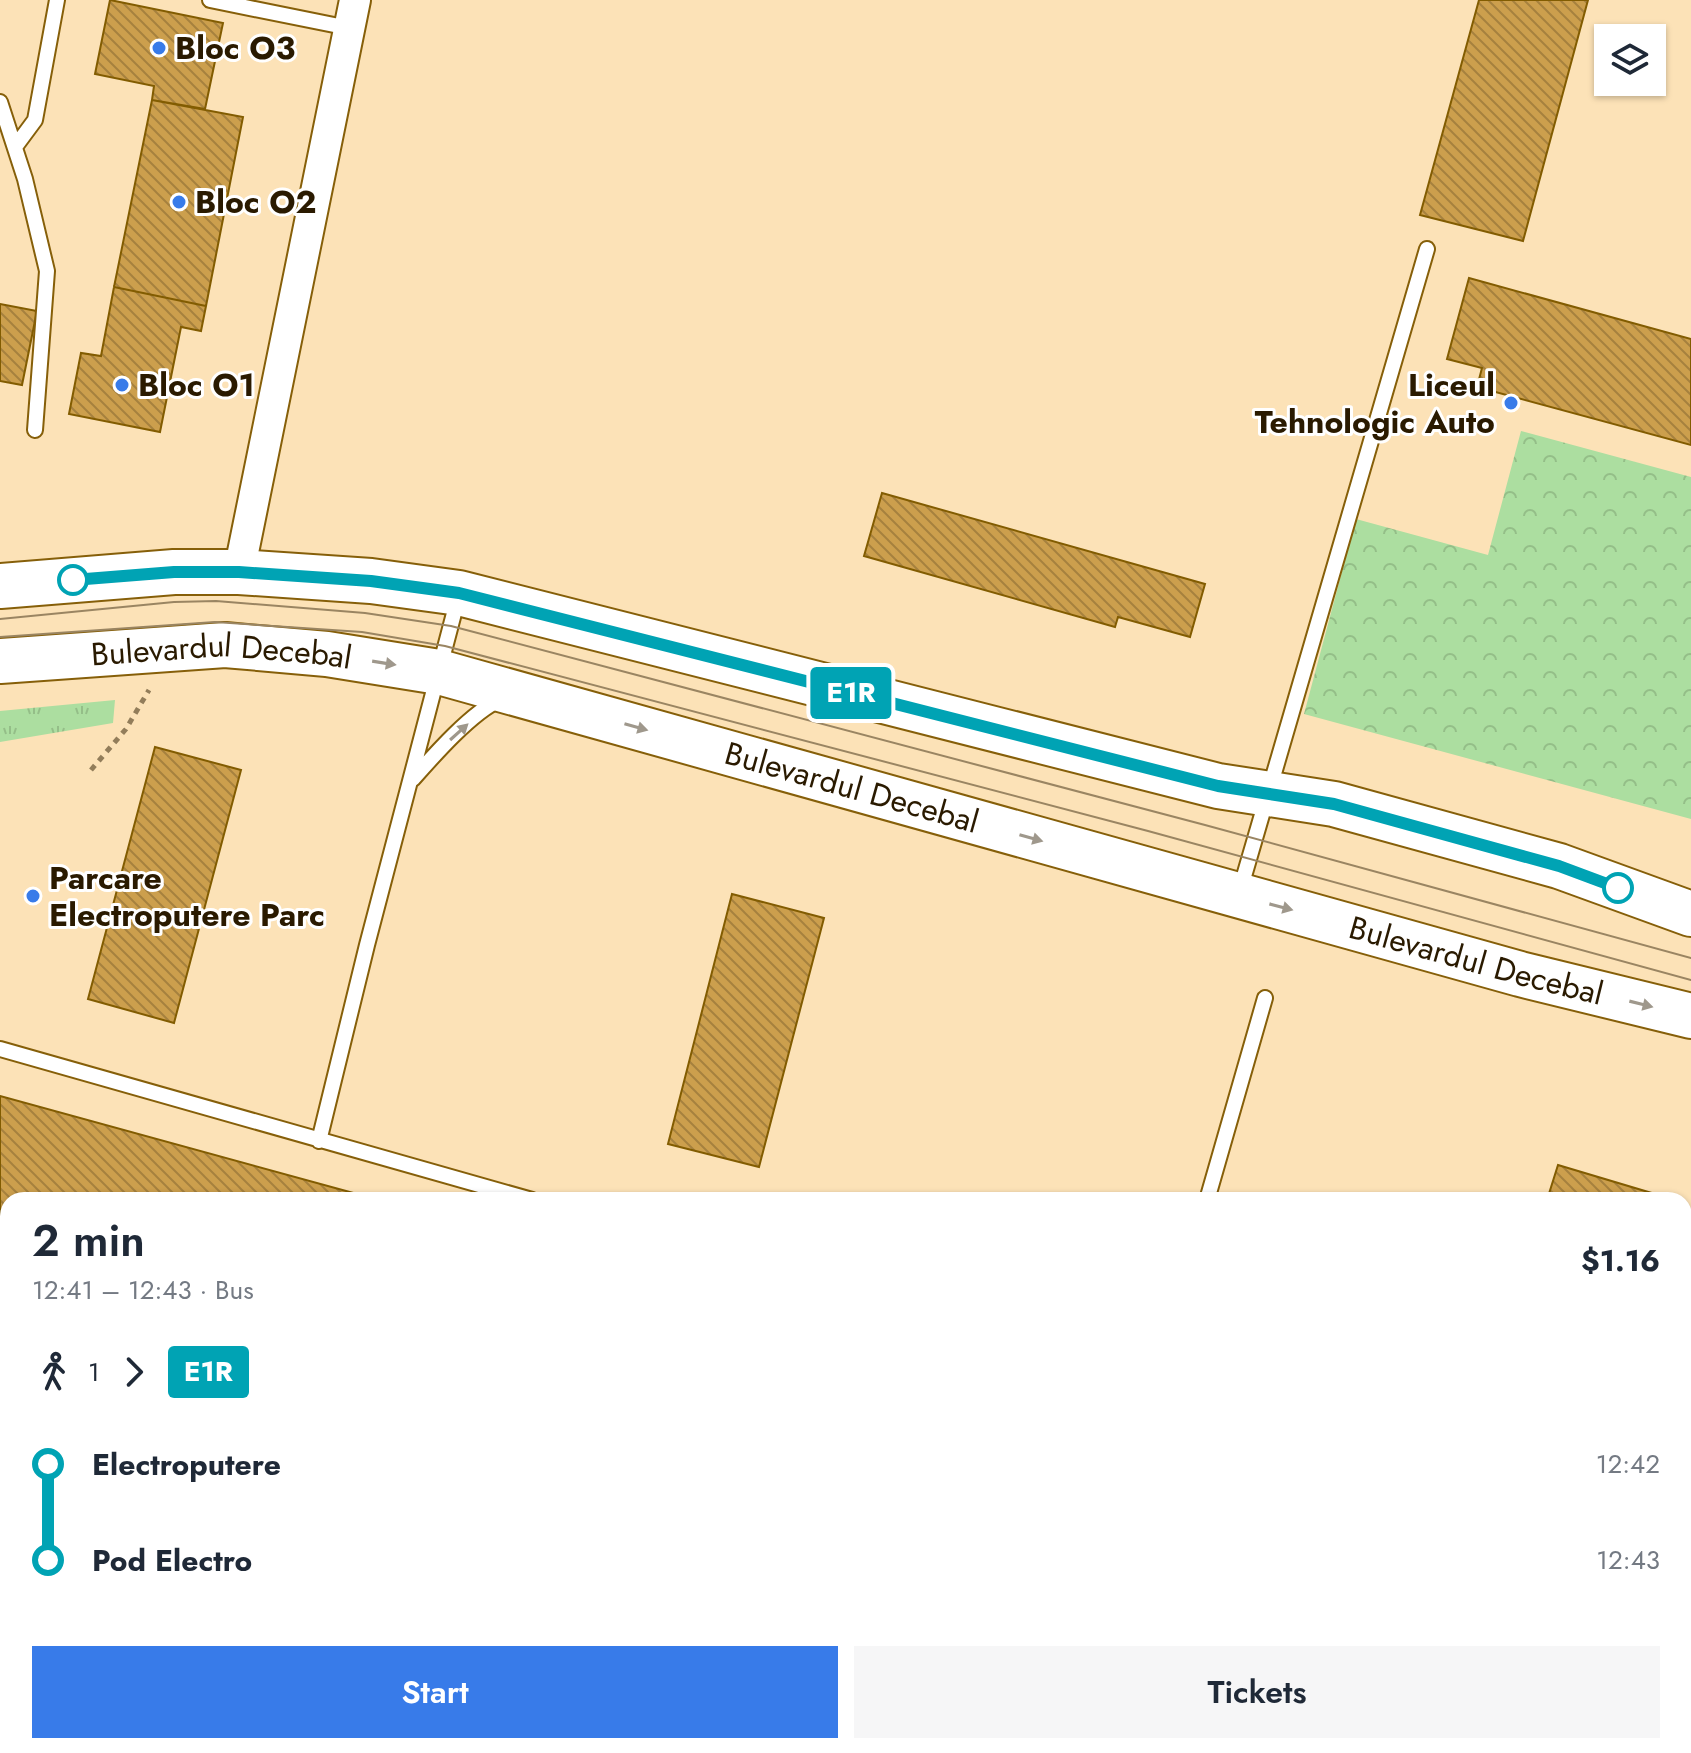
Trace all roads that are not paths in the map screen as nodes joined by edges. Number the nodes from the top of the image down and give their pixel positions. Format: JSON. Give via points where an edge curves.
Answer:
{"nodes":[{"id":1,"x":57,"y":0,"type":"edge"},
{"id":2,"x":210,"y":0,"type":"edge"},
{"id":3,"x":352,"y":14,"type":"edge"},
{"id":4,"x":0,"y":102,"type":"edge"},
{"id":5,"x":15,"y":147,"type":"junction"},
{"id":6,"x":1427,"y":249,"type":"dead end"},
{"id":7,"x":35,"y":430,"type":"dead end"},
{"id":8,"x":239,"y":572,"type":"junction"},
{"id":9,"x":0,"y":586,"type":"edge"},
{"id":10,"x":459,"y":593,"type":"junction"},
{"id":11,"x":0,"y":661,"type":"edge"},
{"id":12,"x":439,"y":672,"type":"junction"},
{"id":13,"x":515,"y":693,"type":"junction"},
{"id":14,"x":410,"y":782,"type":"junction"},
{"id":15,"x":1269,"y":794,"type":"junction"},
{"id":16,"x":1238,"y":895,"type":"junction"},
{"id":17,"x":1691,"y":914,"type":"edge"},
{"id":18,"x":1265,"y":998,"type":"dead end"},
{"id":19,"x":1691,"y":1016,"type":"edge"},
{"id":20,"x":0,"y":1049,"type":"edge"},
{"id":21,"x":319,"y":1141,"type":"junction"},
{"id":22,"x":503,"y":1192,"type":"edge"},
{"id":23,"x":1209,"y":1192,"type":"edge"}],
"edges":[{"from":1,"to":5,"type":"lane","via":[[35,120]]},
{"from":2,"to":3,"type":"lane"},
{"from":3,"to":8,"type":"street"},
{"from":4,"to":5,"type":"lane"},
{"from":5,"to":7,"type":"lane","via":[[47,271]]},
{"from":6,"to":15,"type":"lane"},
{"from":8,"to":9,"type":"main road"},
{"from":8,"to":10,"type":"main road"},
{"from":10,"to":12,"type":"lane"},
{"from":10,"to":15,"type":"main road","via":[[1218,786]]},
{"from":11,"to":12,"type":"main road","name":"Bulevardul Decebal","one_way":true,"via":[[225,645],[313,652]]},
{"from":12,"to":13,"type":"main road","name":"Bulevardul Decebal"},
{"from":12,"to":14,"type":"lane"},
{"from":14,"to":13,"type":"lane","one_way":true,"via":[[490,704]]},
{"from":13,"to":16,"type":"main road","name":"Bulevardul Decebal","one_way":true},
{"from":14,"to":21,"type":"lane"},
{"from":15,"to":16,"type":"lane"},
{"from":15,"to":17,"type":"main road","via":[[1334,804],[1559,866]]},
{"from":16,"to":19,"type":"main road","name":"Bulevardul Decebal","one_way":true},
{"from":18,"to":23,"type":"lane"},
{"from":20,"to":21,"type":"lane"},
{"from":21,"to":22,"type":"lane"}]}
